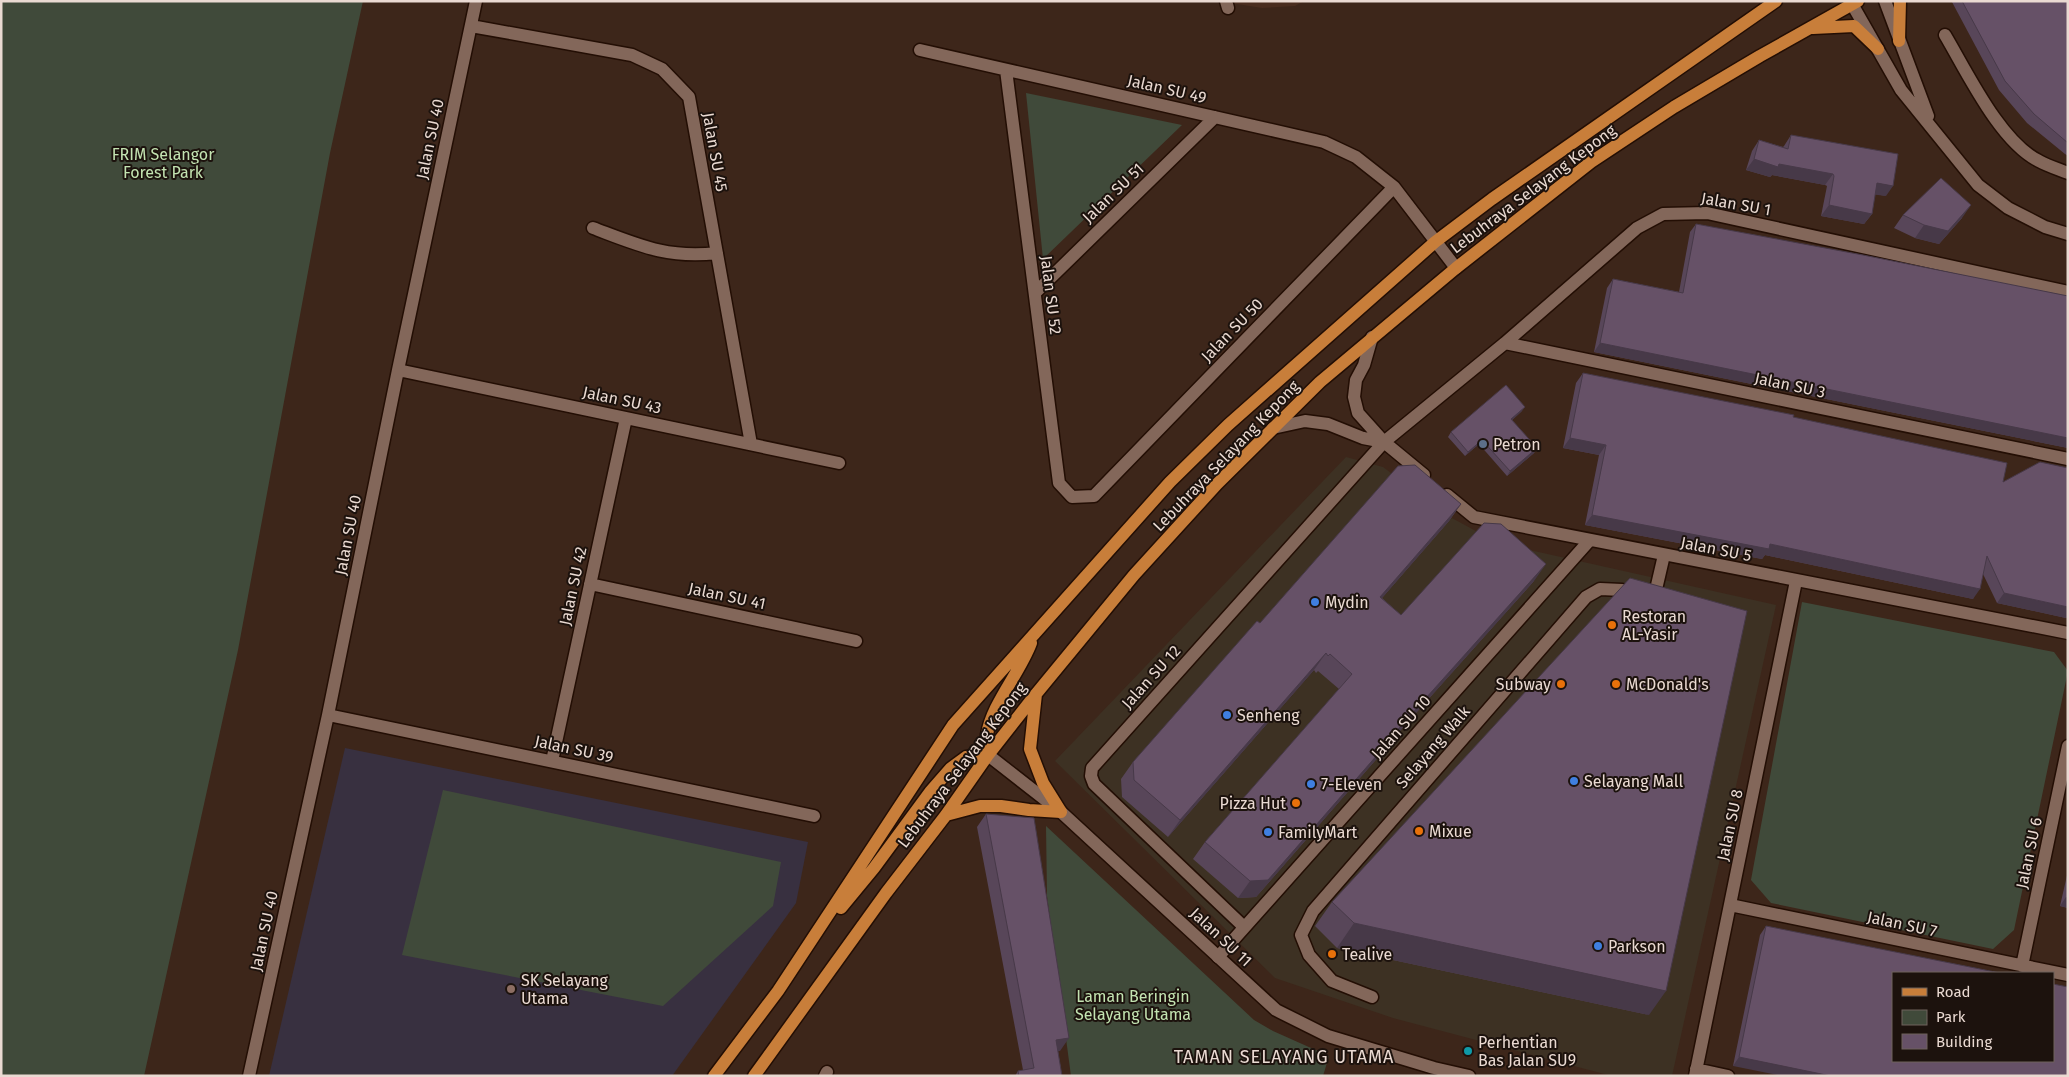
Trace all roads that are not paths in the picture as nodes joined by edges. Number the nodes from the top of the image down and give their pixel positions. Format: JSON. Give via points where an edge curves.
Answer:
{"nodes":[{"id":1,"x":476,"y":1,"type":"edge"},
{"id":2,"x":1776,"y":1,"type":"edge"},
{"id":3,"x":1885,"y":1,"type":"edge"},
{"id":4,"x":1900,"y":1,"type":"edge"},
{"id":5,"x":1855,"y":3,"type":"edge"},
{"id":6,"x":471,"y":26,"type":"junction"},
{"id":7,"x":1810,"y":28,"type":"junction"},
{"id":8,"x":1945,"y":35,"type":"dead end"},
{"id":9,"x":1899,"y":41,"type":"junction"},
{"id":10,"x":1878,"y":49,"type":"junction"},
{"id":11,"x":920,"y":50,"type":"dead end"},
{"id":12,"x":1006,"y":70,"type":"junction"},
{"id":13,"x":1214,"y":117,"type":"junction"},
{"id":14,"x":1932,"y":126,"type":"junction"},
{"id":15,"x":2068,"y":173,"type":"edge"},
{"id":16,"x":1394,"y":187,"type":"junction"},
{"id":17,"x":593,"y":228,"type":"dead end"},
{"id":18,"x":2068,"y":234,"type":"edge"},
{"id":19,"x":1436,"y":242,"type":"junction"},
{"id":20,"x":717,"y":253,"type":"junction"},
{"id":21,"x":1456,"y":268,"type":"junction"},
{"id":22,"x":2068,"y":292,"type":"edge"},
{"id":23,"x":1035,"y":293,"type":"junction"},
{"id":24,"x":1372,"y":337,"type":"junction"},
{"id":25,"x":1505,"y":343,"type":"junction"},
{"id":26,"x":398,"y":370,"type":"junction"},
{"id":27,"x":626,"y":418,"type":"junction"},
{"id":28,"x":1273,"y":428,"type":"junction"},
{"id":29,"x":1384,"y":442,"type":"junction"},
{"id":30,"x":751,"y":444,"type":"junction"},
{"id":31,"x":2068,"y":459,"type":"edge"},
{"id":32,"x":839,"y":463,"type":"dead end"},
{"id":33,"x":1094,"y":496,"type":"joint"},
{"id":34,"x":1588,"y":541,"type":"junction"},
{"id":35,"x":1664,"y":555,"type":"junction"},
{"id":36,"x":1796,"y":581,"type":"junction"},
{"id":37,"x":590,"y":584,"type":"junction"},
{"id":38,"x":2068,"y":633,"type":"edge"},
{"id":39,"x":1033,"y":636,"type":"junction"},
{"id":40,"x":856,"y":641,"type":"dead end"},
{"id":41,"x":1036,"y":694,"type":"junction"},
{"id":42,"x":328,"y":715,"type":"junction"},
{"id":43,"x":2068,"y":746,"type":"edge"},
{"id":44,"x":988,"y":754,"type":"junction"},
{"id":45,"x":552,"y":761,"type":"junction"},
{"id":46,"x":1061,"y":812,"type":"junction"},
{"id":47,"x":946,"y":815,"type":"junction"},
{"id":48,"x":814,"y":816,"type":"dead end"},
{"id":49,"x":1730,"y":905,"type":"junction"},
{"id":50,"x":1243,"y":926,"type":"junction"},
{"id":51,"x":1218,"y":957,"type":"junction"},
{"id":52,"x":798,"y":960,"type":"junction"},
{"id":53,"x":2022,"y":966,"type":"junction"},
{"id":54,"x":2053,"y":972,"type":"edge"},
{"id":55,"x":2054,"y":972,"type":"edge"},
{"id":56,"x":2068,"y":975,"type":"edge"},
{"id":57,"x":1372,"y":998,"type":"dead end"},
{"id":58,"x":1434,"y":1072,"type":"edge"},
{"id":59,"x":1696,"y":1072,"type":"edge"},
{"id":60,"x":249,"y":1076,"type":"edge"},
{"id":61,"x":714,"y":1076,"type":"edge"},
{"id":62,"x":754,"y":1076,"type":"edge"},
{"id":63,"x":1470,"y":1076,"type":"edge"},
{"id":64,"x":1728,"y":1076,"type":"edge"}],
"edges":[{"from":1,"to":6,"type":"street","name":"Jalan SU 40"},
{"from":2,"to":19,"type":"main road","name":"Lebuhraya Selayang Kepong","via":[[1492,199]]},
{"from":3,"to":9,"type":"street"},
{"from":4,"to":9,"type":"main road"},
{"from":5,"to":7,"type":"main road","name":"Lebuhraya Selayang Kepong"},
{"from":5,"to":10,"type":"street"},
{"from":6,"to":20,"type":"street","name":"Jalan SU 45","via":[[632,55],[662,69],[689,97]]},
{"from":6,"to":26,"type":"street","name":"Jalan SU 40"},
{"from":7,"to":10,"type":"main road","via":[[1854,26]]},
{"from":7,"to":21,"type":"main road","name":"Lebuhraya Selayang Kepong","via":[[1674,106],[1591,162]]},
{"from":8,"to":15,"type":"street","via":[[1988,109],[2009,136],[2037,161]]},
{"from":9,"to":14,"type":"street"},
{"from":10,"to":14,"type":"street","via":[[1901,90]]},
{"from":11,"to":12,"type":"street","name":"Jalan SU 49"},
{"from":12,"to":13,"type":"street","name":"Jalan SU 49"},
{"from":12,"to":23,"type":"street","name":"Jalan SU 52"},
{"from":13,"to":16,"type":"street","name":"Jalan SU 49","via":[[1324,142],[1356,157]]},
{"from":13,"to":23,"type":"street","name":"Jalan SU 51"},
{"from":14,"to":18,"type":"street","via":[[1978,185],[2008,208]]},
{"from":16,"to":19,"type":"street","name":"Jalan SU 49"},
{"from":16,"to":33,"type":"street","name":"Jalan SU 50"},
{"from":17,"to":20,"type":"street","via":[[652,250],[692,256]]},
{"from":19,"to":21,"type":"street","name":"Jalan SU 49"},
{"from":19,"to":39,"type":"main road","name":"Lebuhraya Selayang Kepong","via":[[1215,438],[1170,482]]},
{"from":20,"to":30,"type":"street","name":"Jalan SU 45"},
{"from":21,"to":24,"type":"main road","name":"Lebuhraya Selayang Kepong"},
{"from":22,"to":25,"type":"street","name":"Jalan SU 1","via":[[1706,212],[1663,214],[1637,228]]},
{"from":23,"to":33,"type":"street","name":"Jalan SU 52","via":[[1058,482],[1072,497]]},
{"from":24,"to":28,"type":"main road","name":"Lebuhraya Selayang Kepong"},
{"from":24,"to":29,"type":"street","name":"Jalan SU 5","via":[[1356,380],[1354,397],[1358,413]]},
{"from":25,"to":29,"type":"street","name":"Jalan SU 1"},
{"from":25,"to":31,"type":"street","name":"Jalan SU 3"},
{"from":26,"to":27,"type":"street","name":"Jalan SU 43"},
{"from":26,"to":42,"type":"street","name":"Jalan SU 40"},
{"from":27,"to":30,"type":"street","name":"Jalan SU 43"},
{"from":27,"to":37,"type":"street","name":"Jalan SU 42"},
{"from":28,"to":29,"type":"street","name":"Jalan SU 5","via":[[1305,421],[1328,424],[1363,438]]},
{"from":28,"to":41,"type":"main road","name":"Lebuhraya Selayang Kepong","via":[[1134,576]]},
{"from":29,"to":34,"type":"street","name":"Jalan SU 5","via":[[1474,517]]},
{"from":29,"to":50,"type":"street","name":"Jalan SU 12","via":[[1092,768],[1094,784]]},
{"from":30,"to":32,"type":"street","name":"Jalan SU 43"},
{"from":34,"to":35,"type":"street","name":"Jalan SU 5"},
{"from":34,"to":50,"type":"street","name":"Jalan SU 10"},
{"from":35,"to":36,"type":"street","name":"Jalan SU 5"},
{"from":35,"to":57,"type":"street","name":"Selayang Walk","via":[[1654,598],[1600,588],[1586,597],[1312,911],[1301,935],[1309,955],[1332,980]]},
{"from":36,"to":38,"type":"street","name":"Jalan SU 5"},
{"from":36,"to":49,"type":"street","name":"Jalan SU 8"},
{"from":37,"to":40,"type":"street","name":"Jalan SU 41"},
{"from":37,"to":45,"type":"street","name":"Jalan SU 42"},
{"from":39,"to":44,"type":"main road","via":[[993,714],[987,736]]},
{"from":39,"to":52,"type":"main road","name":"Lebuhraya Selayang Kepong","via":[[953,726]]},
{"from":41,"to":44,"type":"main road","name":"Lebuhraya Selayang Kepong"},
{"from":41,"to":46,"type":"main road","via":[[1030,749],[1043,783]]},
{"from":42,"to":45,"type":"street","name":"Jalan SU 39"},
{"from":42,"to":60,"type":"street","name":"Jalan SU 40"},
{"from":43,"to":53,"type":"street","name":"Jalan SU 6"},
{"from":44,"to":46,"type":"street","name":"Jalan SU 11"},
{"from":44,"to":47,"type":"main road","name":"Lebuhraya Selayang Kepong"},
{"from":44,"to":52,"type":"main road","via":[[966,757],[951,768]]},
{"from":45,"to":48,"type":"street","name":"Jalan SU 39"},
{"from":46,"to":47,"type":"main road","via":[[980,806]]},
{"from":46,"to":51,"type":"street","name":"Jalan SU 11"},
{"from":47,"to":62,"type":"main road","name":"Lebuhraya Selayang Kepong"},
{"from":49,"to":53,"type":"street","name":"Jalan SU 7"},
{"from":49,"to":59,"type":"street","name":"Jalan SU 8"},
{"from":50,"to":51,"type":"street","name":"Jalan SU 10"},
{"from":51,"to":58,"type":"street","name":"Jalan SU 11","via":[[1276,1010],[1301,1024]]},
{"from":52,"to":61,"type":"main road","name":"Lebuhraya Selayang Kepong"},
{"from":53,"to":54,"type":"street","name":"Jalan SU 7"},
{"from":55,"to":56,"type":"street","name":"Jalan SU 7"},
{"from":58,"to":63,"type":"street","name":"Jalan SU 11"},
{"from":59,"to":64,"type":"street"}]}
